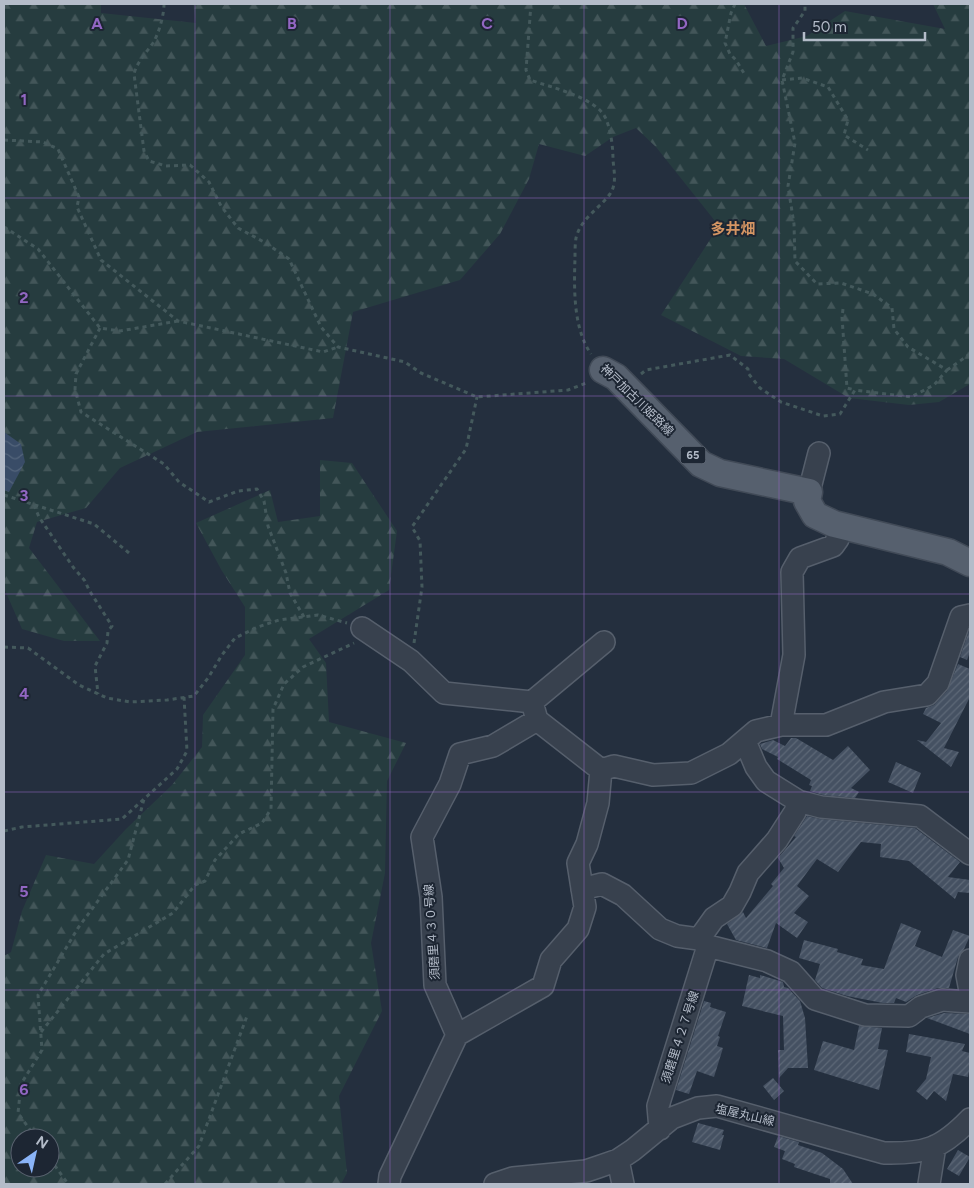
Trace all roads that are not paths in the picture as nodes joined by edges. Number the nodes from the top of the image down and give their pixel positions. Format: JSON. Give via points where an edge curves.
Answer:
{"nodes":[{"id":1,"x":603,"y":370,"type":"road end"},
{"id":2,"x":819,"y":454,"type":"dead end"},
{"id":3,"x":810,"y":492,"type":"junction"},
{"id":4,"x":842,"y":526,"type":"junction"},
{"id":5,"x":970,"y":564,"type":"edge"},
{"id":6,"x":970,"y":615,"type":"edge"},
{"id":7,"x":367,"y":631,"type":"road end"},
{"id":8,"x":604,"y":642,"type":"dead end"},
{"id":9,"x":535,"y":711,"type":"junction"},
{"id":10,"x":781,"y":724,"type":"junction"},
{"id":11,"x":744,"y":741,"type":"junction"},
{"id":12,"x":601,"y":770,"type":"junction"},
{"id":13,"x":798,"y":801,"type":"junction"},
{"id":14,"x":970,"y":854,"type":"edge"},
{"id":15,"x":582,"y":889,"type":"junction"},
{"id":16,"x":704,"y":942,"type":"junction"},
{"id":17,"x":970,"y":960,"type":"edge"},
{"id":18,"x":970,"y":991,"type":"edge"},
{"id":19,"x":970,"y":1002,"type":"edge"},
{"id":20,"x":457,"y":1035,"type":"junction"},
{"id":21,"x":970,"y":1119,"type":"edge"},
{"id":22,"x":660,"y":1129,"type":"junction"},
{"id":23,"x":935,"y":1146,"type":"junction"},
{"id":24,"x":618,"y":1160,"type":"junction"},
{"id":25,"x":389,"y":1184,"type":"edge"},
{"id":26,"x":495,"y":1184,"type":"edge"},
{"id":27,"x":623,"y":1184,"type":"edge"},
{"id":28,"x":929,"y":1184,"type":"edge"}],
"edges":[{"from":1,"to":3,"type":"main road","name":"神戸加古川姫路線","number":"65","via":[[616,377],[701,464],[720,473]]},
{"from":2,"to":3,"type":"street"},
{"from":3,"to":4,"type":"main road","via":[[807,501],[815,515]]},
{"from":4,"to":5,"type":"main road","via":[[948,552]]},
{"from":4,"to":10,"type":"street","via":[[833,546],[800,558],[792,572],[794,655]]},
{"from":6,"to":10,"type":"street","via":[[961,617],[938,682],[927,696],[884,702],[826,725]]},
{"from":7,"to":9,"type":"street","via":[[411,661],[444,693]]},
{"from":8,"to":9,"type":"street"},
{"from":9,"to":12,"type":"street"},
{"from":9,"to":20,"type":"street","name":"須磨里４３０号線","via":[[493,746],[460,754],[450,784],[422,837],[431,897],[435,984]]},
{"from":10,"to":11,"type":"street","via":[[756,731]]},
{"from":11,"to":12,"type":"street","via":[[729,754],[690,773],[653,775],[614,766]]},
{"from":11,"to":13,"type":"street","via":[[766,781]]},
{"from":12,"to":15,"type":"street","via":[[598,803],[587,844],[578,863]]},
{"from":13,"to":14,"type":"street","via":[[821,807],[920,816]]},
{"from":13,"to":16,"type":"street","name":"須磨里４２７号線","via":[[795,812],[777,840],[748,873],[732,906],[714,918]]},
{"from":15,"to":16,"type":"street","via":[[602,884],[623,895],[660,929]]},
{"from":15,"to":20,"type":"street","via":[[586,907],[578,929],[551,960],[543,986]]},
{"from":16,"to":19,"type":"street","via":[[767,961],[790,972],[814,999],[865,1015],[909,1016],[942,1000]]},
{"from":16,"to":22,"type":"street","name":"須磨里４２７号線","via":[[658,1106]]},
{"from":17,"to":18,"type":"street","via":[[967,975]]},
{"from":20,"to":25,"type":"street"},
{"from":21,"to":23,"type":"street","name":"塩屋丸山線","via":[[955,1135]]},
{"from":22,"to":23,"type":"street","name":"塩屋丸山線","via":[[672,1118],[698,1108],[717,1106],[884,1153],[921,1152]]},
{"from":22,"to":24,"type":"street","name":"塩屋丸山線"},
{"from":23,"to":28,"type":"street"},
{"from":24,"to":26,"type":"street","name":"塩屋丸山線","via":[[586,1171],[513,1178]]},
{"from":24,"to":27,"type":"street"}]}
